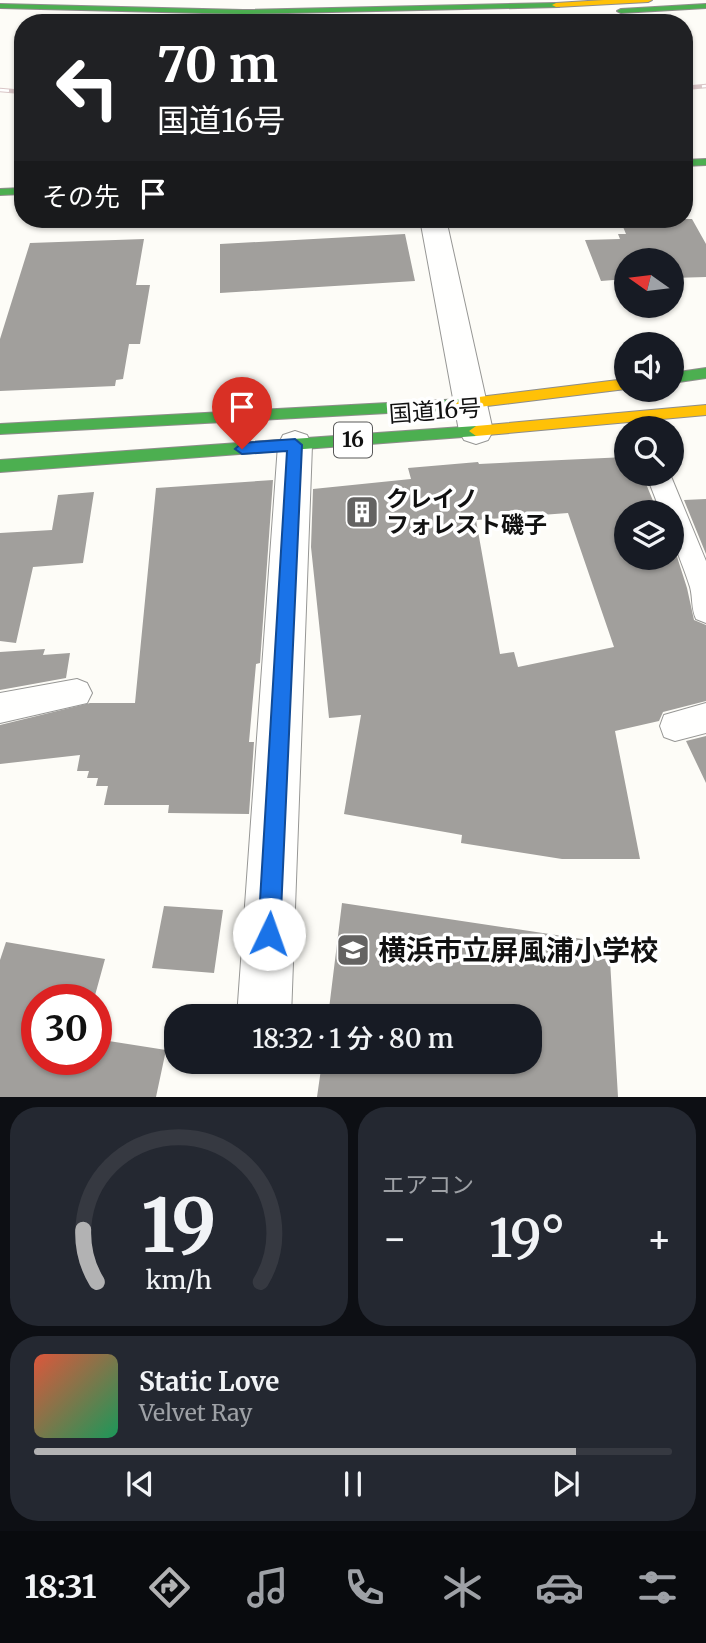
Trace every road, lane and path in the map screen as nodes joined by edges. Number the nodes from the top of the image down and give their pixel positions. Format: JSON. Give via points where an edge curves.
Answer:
{"nodes":[{"id":1,"x":648,"y":0,"type":"edge"},
{"id":2,"x":0,"y":6,"type":"edge"},
{"id":3,"x":706,"y":6,"type":"edge"},
{"id":4,"x":556,"y":14,"type":"edge"},
{"id":5,"x":435,"y":228,"type":"edge"},
{"id":6,"x":706,"y":373,"type":"edge"},
{"id":7,"x":684,"y":376,"type":"edge"},
{"id":8,"x":614,"y":386,"type":"edge"},
{"id":9,"x":706,"y":410,"type":"edge"},
{"id":10,"x":675,"y":416,"type":"edge"},
{"id":11,"x":473,"y":417,"type":"junction"},
{"id":12,"x":614,"y":422,"type":"edge"},
{"id":13,"x":0,"y":429,"type":"edge"},
{"id":14,"x":295,"y":445,"type":"junction"},
{"id":15,"x":0,"y":466,"type":"edge"},
{"id":16,"x":663,"y":486,"type":"edge"},
{"id":17,"x":706,"y":610,"type":"edge"},
{"id":18,"x":77,"y":693,"type":"dead end"},
{"id":19,"x":0,"y":708,"type":"edge"},
{"id":20,"x":706,"y":718,"type":"edge"},
{"id":21,"x":675,"y":726,"type":"dead end"},
{"id":22,"x":265,"y":1004,"type":"edge"}],
"edges":[{"from":1,"to":2,"type":"main road","via":[[209,12]]},
{"from":3,"to":4,"type":"main road"},
{"from":5,"to":11,"type":"street"},
{"from":6,"to":7,"type":"main road"},
{"from":8,"to":11,"type":"main road","name":"国道16号","number":"16"},
{"from":9,"to":10,"type":"main road","name":"国道16号","number":"16"},
{"from":11,"to":12,"type":"main road","name":"国道16号","number":"16"},
{"from":11,"to":13,"type":"main road","name":"国道16号","number":"16"},
{"from":11,"to":14,"type":"main road","name":"国道16号","number":"16"},
{"from":14,"to":15,"type":"main road","name":"国道16号","number":"16"},
{"from":14,"to":22,"type":"street"},
{"from":16,"to":17,"type":"lane","via":[[704,589]]},
{"from":18,"to":19,"type":"lane"},
{"from":20,"to":21,"type":"lane"}]}
